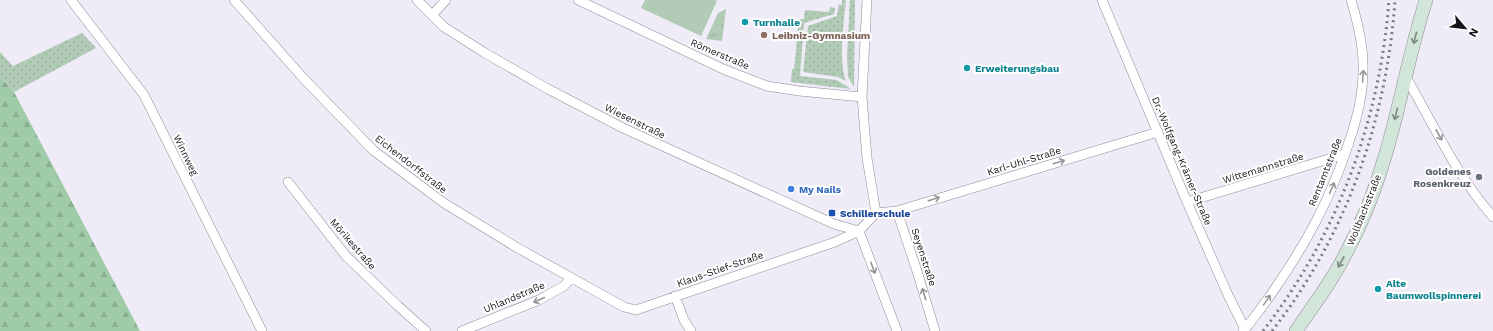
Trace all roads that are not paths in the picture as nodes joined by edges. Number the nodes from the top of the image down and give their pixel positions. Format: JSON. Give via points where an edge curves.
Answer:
{"nodes":[{"id":1,"x":71,"y":0,"type":"edge"},
{"id":2,"x":234,"y":0,"type":"edge"},
{"id":3,"x":417,"y":0,"type":"edge"},
{"id":4,"x":446,"y":0,"type":"edge"},
{"id":5,"x":578,"y":0,"type":"edge"},
{"id":6,"x":867,"y":0,"type":"edge"},
{"id":7,"x":1102,"y":0,"type":"edge"},
{"id":8,"x":1351,"y":0,"type":"edge"},
{"id":9,"x":1426,"y":0,"type":"edge"},
{"id":10,"x":432,"y":16,"type":"junction"},
{"id":11,"x":1406,"y":76,"type":"junction"},
{"id":12,"x":862,"y":97,"type":"junction"},
{"id":13,"x":1158,"y":132,"type":"junction"},
{"id":14,"x":1345,"y":154,"type":"junction"},
{"id":15,"x":288,"y":182,"type":"dead end"},
{"id":16,"x":1187,"y":202,"type":"junction"},
{"id":17,"x":897,"y":211,"type":"junction"},
{"id":18,"x":876,"y":213,"type":"junction"},
{"id":19,"x":1493,"y":217,"type":"edge"},
{"id":20,"x":859,"y":231,"type":"junction"},
{"id":21,"x":571,"y":278,"type":"junction"},
{"id":22,"x":590,"y":288,"type":"joint"},
{"id":23,"x":675,"y":296,"type":"junction"},
{"id":24,"x":1244,"y":330,"type":"edge"},
{"id":25,"x":262,"y":331,"type":"edge"},
{"id":26,"x":426,"y":331,"type":"edge"},
{"id":27,"x":462,"y":331,"type":"edge"},
{"id":28,"x":691,"y":331,"type":"edge"},
{"id":29,"x":897,"y":331,"type":"edge"},
{"id":30,"x":935,"y":331,"type":"edge"},
{"id":31,"x":1296,"y":331,"type":"edge"}],
"edges":[{"from":1,"to":25,"type":"street","name":"Winnweg","via":[[144,95]]},
{"from":2,"to":21,"type":"street","name":"Eichendorffstraße","via":[[304,79],[374,151],[444,203]]},
{"from":3,"to":10,"type":"street","name":"Wiesenstraße"},
{"from":4,"to":10,"type":"street"},
{"from":5,"to":12,"type":"street","name":"Römerstraße","via":[[716,66],[767,86]]},
{"from":6,"to":12,"type":"street"},
{"from":7,"to":13,"type":"street","name":"Dr.-Wolfgang-Krämer-Straße"},
{"from":14,"to":8,"type":"street","name":"Rentamtstraße","one_way":true,"via":[[1361,98],[1363,71],[1362,44]]},
{"from":9,"to":11,"type":"street","name":"Wollbachstraße","one_way":true},
{"from":10,"to":20,"type":"street","name":"Wiesenstraße","via":[[444,27],[485,53],[623,128],[834,224]]},
{"from":11,"to":19,"type":"street","one_way":true,"via":[[1453,160],[1480,202]]},
{"from":11,"to":31,"type":"street","name":"Wollbachstraße","one_way":true,"via":[[1386,154],[1361,222],[1332,277]]},
{"from":12,"to":18,"type":"street","via":[[867,158]]},
{"from":13,"to":16,"type":"street","name":"Dr.-Wolfgang-Krämer-Straße"},
{"from":17,"to":13,"type":"street","name":"Karl-Uhl-Straße","one_way":true},
{"from":14,"to":16,"type":"street","name":"Wittemannstraße"},
{"from":24,"to":14,"type":"street","name":"Rentamtstraße","one_way":true,"via":[[1282,279],[1314,227]]},
{"from":15,"to":26,"type":"street","name":"Mörikestraße","via":[[346,256]]},
{"from":16,"to":24,"type":"street","name":"Dr.-Wolfgang-Krämer-Straße"},
{"from":17,"to":18,"type":"street"},
{"from":30,"to":17,"type":"street","name":"Seyenstraße","one_way":true},
{"from":18,"to":20,"type":"street"},
{"from":20,"to":23,"type":"street","name":"Klaus-Stief-Straße","via":[[835,242]]},
{"from":20,"to":29,"type":"street","one_way":true},
{"from":21,"to":22,"type":"street","name":"Eichendorffstraße"},
{"from":21,"to":27,"type":"street","name":"Uhlandstraße","one_way":true,"via":[[564,286],[539,300]]},
{"from":22,"to":23,"type":"street","name":"Klaus-Stief-Straße","via":[[624,307],[636,310]]},
{"from":23,"to":28,"type":"street"}]}
